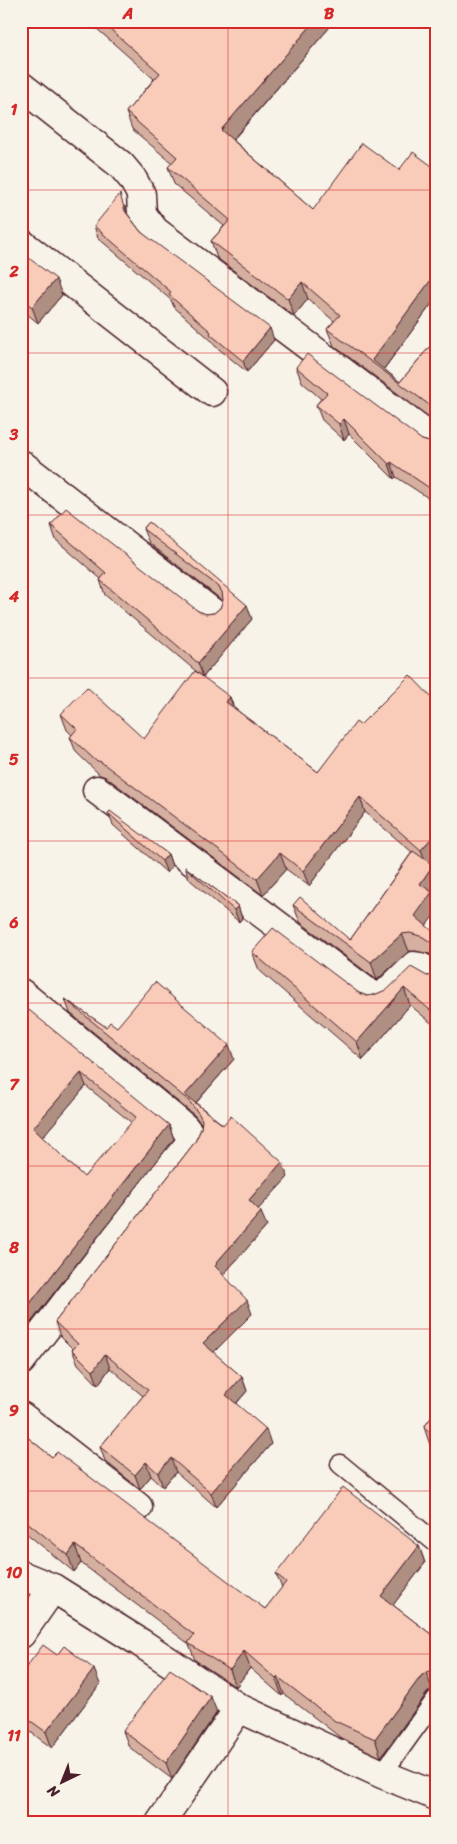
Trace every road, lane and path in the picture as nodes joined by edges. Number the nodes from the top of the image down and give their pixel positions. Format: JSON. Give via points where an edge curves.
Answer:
{"nodes":[{"id":1,"x":21,"y":86,"type":"edge"},
{"id":2,"x":21,"y":243,"type":"edge"},
{"id":3,"x":212,"y":392,"type":"dead end"},
{"id":4,"x":436,"y":442,"type":"edge"},
{"id":5,"x":21,"y":464,"type":"edge"},
{"id":6,"x":213,"y":613,"type":"edge"},
{"id":7,"x":97,"y":790,"type":"dead end"},
{"id":8,"x":436,"y":978,"type":"edge"},
{"id":9,"x":21,"y":993,"type":"edge"},
{"id":10,"x":21,"y":1362,"type":"edge"},
{"id":11,"x":21,"y":1416,"type":"edge"},
{"id":12,"x":340,"y":1464,"type":"dead end"},
{"id":13,"x":138,"y":1507,"type":"dead end"},
{"id":14,"x":436,"y":1543,"type":"edge"},
{"id":15,"x":21,"y":1575,"type":"edge"},
{"id":16,"x":53,"y":1588,"type":"junction"},
{"id":17,"x":21,"y":1634,"type":"edge"},
{"id":18,"x":436,"y":1699,"type":"edge"},
{"id":19,"x":239,"y":1708,"type":"junction"},
{"id":20,"x":382,"y":1774,"type":"junction"},
{"id":21,"x":436,"y":1796,"type":"edge"},
{"id":22,"x":160,"y":1823,"type":"edge"}],
"edges":[{"from":1,"to":4,"type":"street","via":[[121,164],[141,194],[142,214],[155,230]]},
{"from":2,"to":3,"type":"street"},
{"from":5,"to":6,"type":"street"},
{"from":7,"to":8,"type":"street","via":[[375,998],[384,995],[414,966]]},
{"from":9,"to":10,"type":"street","via":[[184,1126],[192,1137]]},
{"from":11,"to":13,"type":"street"},
{"from":12,"to":14,"type":"lane"},
{"from":15,"to":16,"type":"street"},
{"from":16,"to":17,"type":"street"},
{"from":16,"to":19,"type":"street"},
{"from":18,"to":20,"type":"lane"},
{"from":19,"to":20,"type":"street"},
{"from":19,"to":22,"type":"street"},
{"from":20,"to":21,"type":"street"}]}
